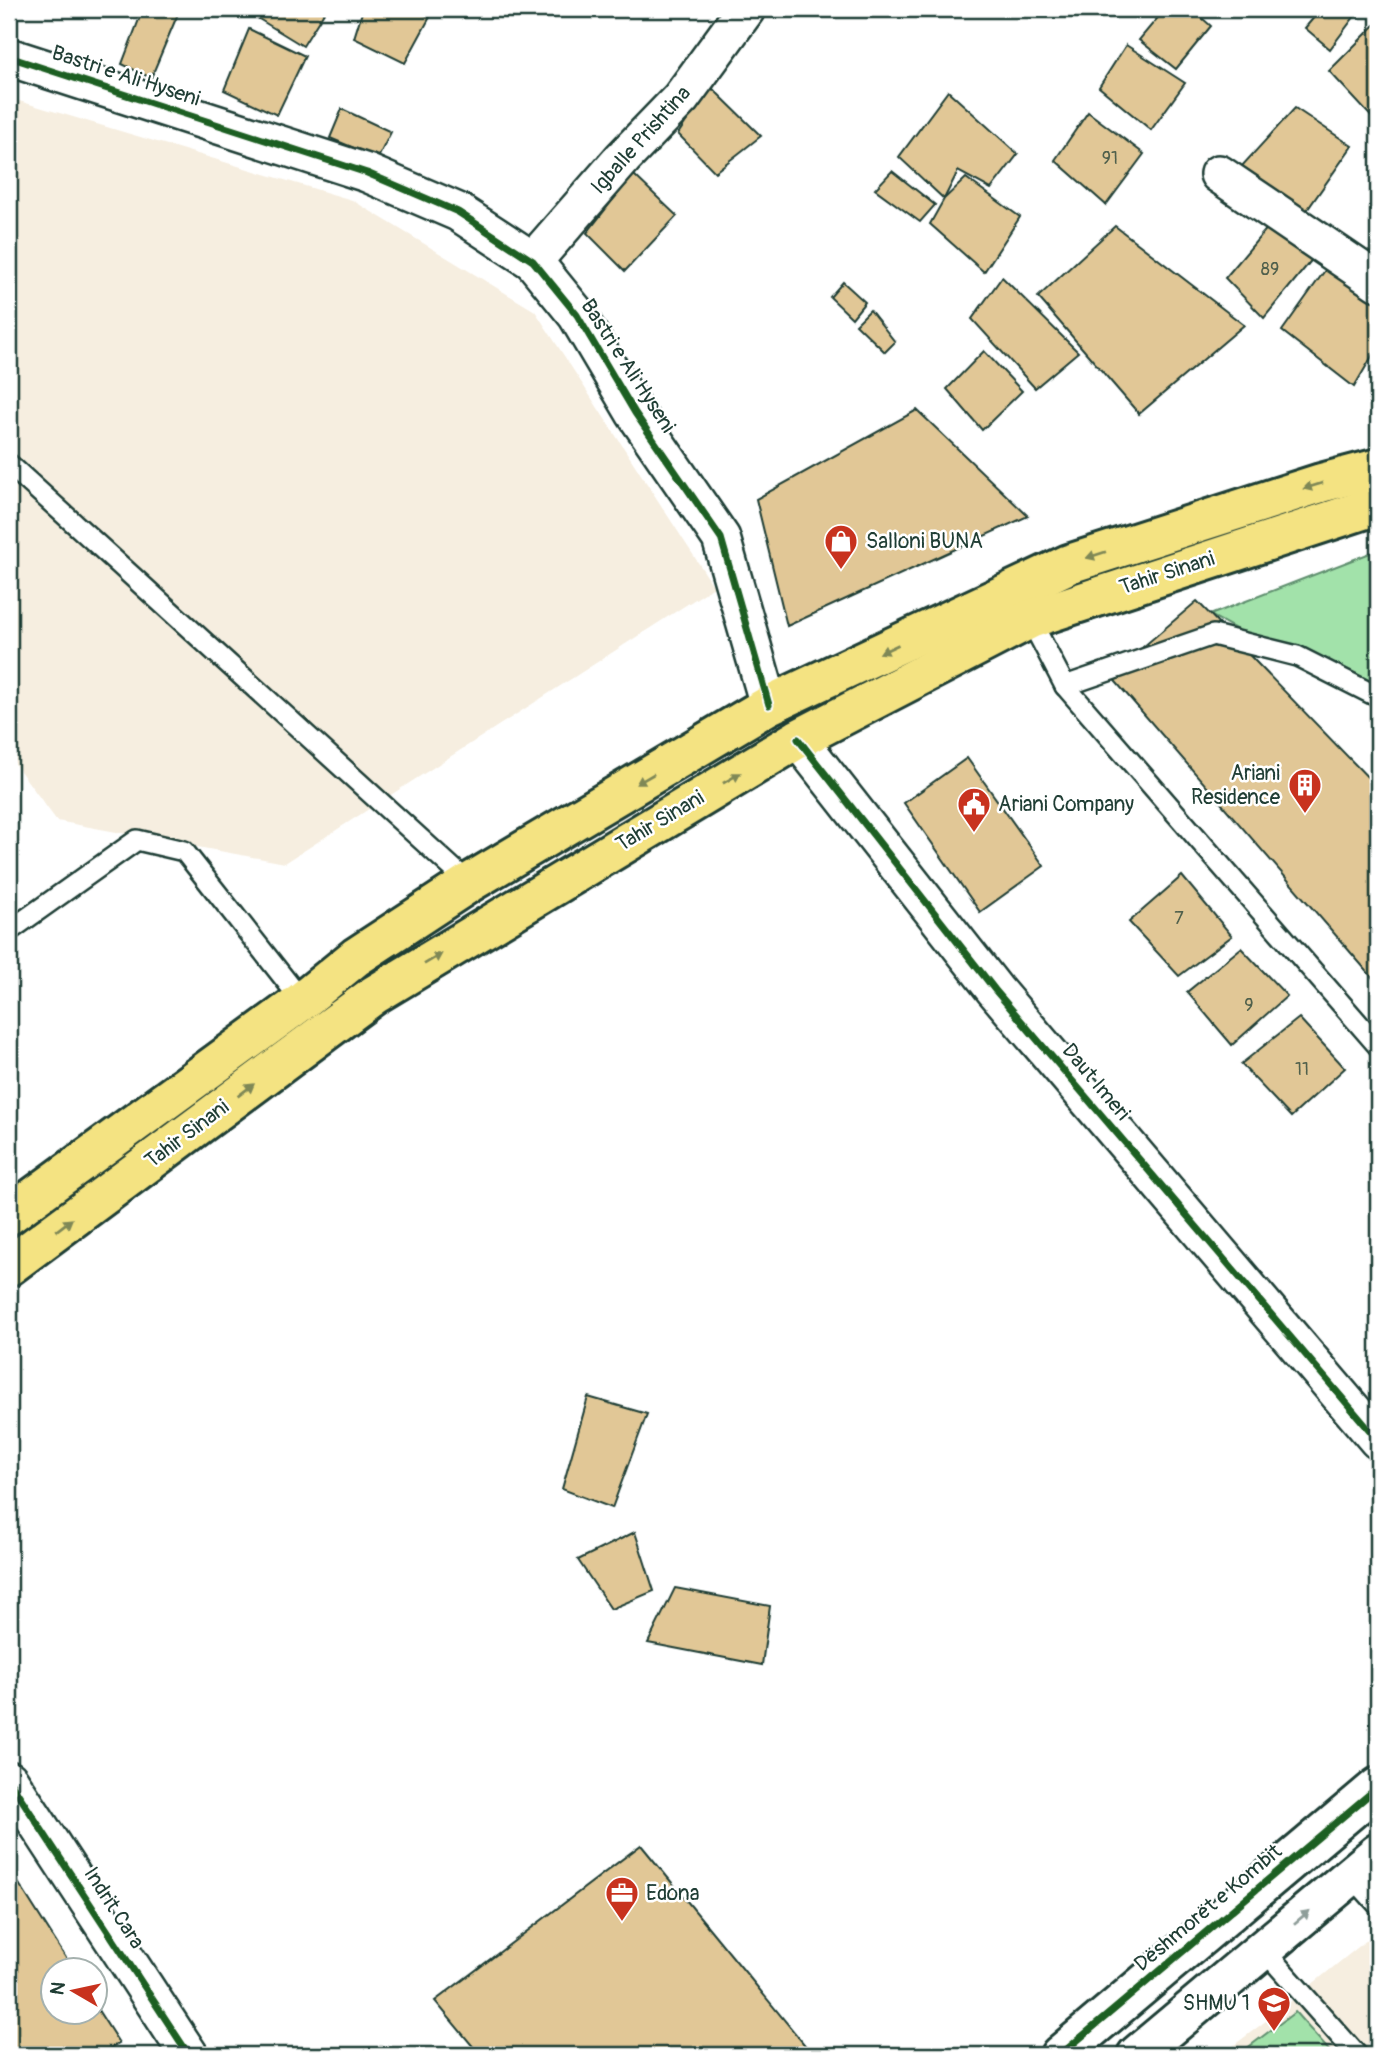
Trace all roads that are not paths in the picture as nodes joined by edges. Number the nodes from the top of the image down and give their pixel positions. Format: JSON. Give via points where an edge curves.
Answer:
{"nodes":[{"id":1,"x":740,"y":11,"type":"edge"},
{"id":2,"x":9,"y":57,"type":"edge"},
{"id":3,"x":1219,"y":174,"type":"dead end"},
{"id":4,"x":533,"y":261,"type":"junction"},
{"id":5,"x":1378,"y":282,"type":"edge"},
{"id":6,"x":9,"y":464,"type":"edge"},
{"id":7,"x":1378,"y":468,"type":"edge"},
{"id":8,"x":1378,"y":505,"type":"edge"},
{"id":9,"x":1030,"y":619,"type":"junction"},
{"id":10,"x":1065,"y":686,"type":"junction"},
{"id":11,"x":1378,"y":697,"type":"edge"},
{"id":12,"x":769,"y":705,"type":"junction"},
{"id":13,"x":799,"y":739,"type":"junction"},
{"id":14,"x":469,"y":883,"type":"junction"},
{"id":15,"x":9,"y":931,"type":"edge"},
{"id":16,"x":302,"y":1001,"type":"junction"},
{"id":17,"x":1378,"y":1046,"type":"edge"},
{"id":18,"x":9,"y":1215,"type":"edge"},
{"id":19,"x":9,"y":1266,"type":"edge"},
{"id":20,"x":1378,"y":1440,"type":"edge"},
{"id":21,"x":9,"y":1780,"type":"edge"},
{"id":22,"x":1378,"y":1787,"type":"edge"},
{"id":23,"x":1365,"y":1864,"type":"edge"},
{"id":24,"x":1378,"y":1905,"type":"edge"},
{"id":25,"x":1263,"y":1949,"type":"junction"},
{"id":26,"x":1137,"y":1990,"type":"junction"},
{"id":27,"x":1166,"y":2031,"type":"junction"},
{"id":28,"x":189,"y":2055,"type":"edge"},
{"id":29,"x":1060,"y":2055,"type":"edge"},
{"id":30,"x":1137,"y":2055,"type":"edge"},
{"id":31,"x":1357,"y":2055,"type":"edge"}],
"edges":[{"from":1,"to":4,"type":"street","name":"Igballe Prishtina","via":[[681,98]]},
{"from":2,"to":4,"type":"street","name":"Bastri e Ali Hyseni","via":[[367,173],[458,212]]},
{"from":3,"to":5,"type":"street"},
{"from":4,"to":12,"type":"street","name":"Bastri e Ali Hyseni","via":[[577,315],[635,413],[721,538]]},
{"from":6,"to":14,"type":"lane"},
{"from":7,"to":12,"type":"main road","name":"Tahir Sinani","one_way":true,"via":[[1069,564]]},
{"from":8,"to":9,"type":"main road","name":"Tahir Sinani"},
{"from":9,"to":10,"type":"lane"},
{"from":9,"to":13,"type":"main road","name":"Tahir Sinani"},
{"from":10,"to":11,"type":"lane","via":[[1213,635],[1297,656]]},
{"from":10,"to":17,"type":"lane"},
{"from":12,"to":14,"type":"main road","name":"Tahir Sinani","one_way":true},
{"from":19,"to":13,"type":"main road","name":"Tahir Sinani","one_way":true,"via":[[374,995]]},
{"from":13,"to":20,"type":"street","name":"Daut Imeri","via":[[995,990]]},
{"from":14,"to":16,"type":"main road","name":"Tahir Sinani","via":[[356,957]]},
{"from":15,"to":16,"type":"lane","via":[[137,840],[184,851]]},
{"from":16,"to":18,"type":"main road","name":"Tahir Sinani"},
{"from":21,"to":28,"type":"street","name":"Indrit Cara"},
{"from":22,"to":26,"type":"street","name":"Dëshmorët e Kombit"},
{"from":23,"to":24,"type":"lane"},
{"from":25,"to":23,"type":"street","one_way":true},
{"from":25,"to":27,"type":"street"},
{"from":25,"to":31,"type":"lane"},
{"from":26,"to":27,"type":"street"},
{"from":26,"to":29,"type":"street","name":"Dëshmorët e Kombit"},
{"from":27,"to":30,"type":"street"}]}
